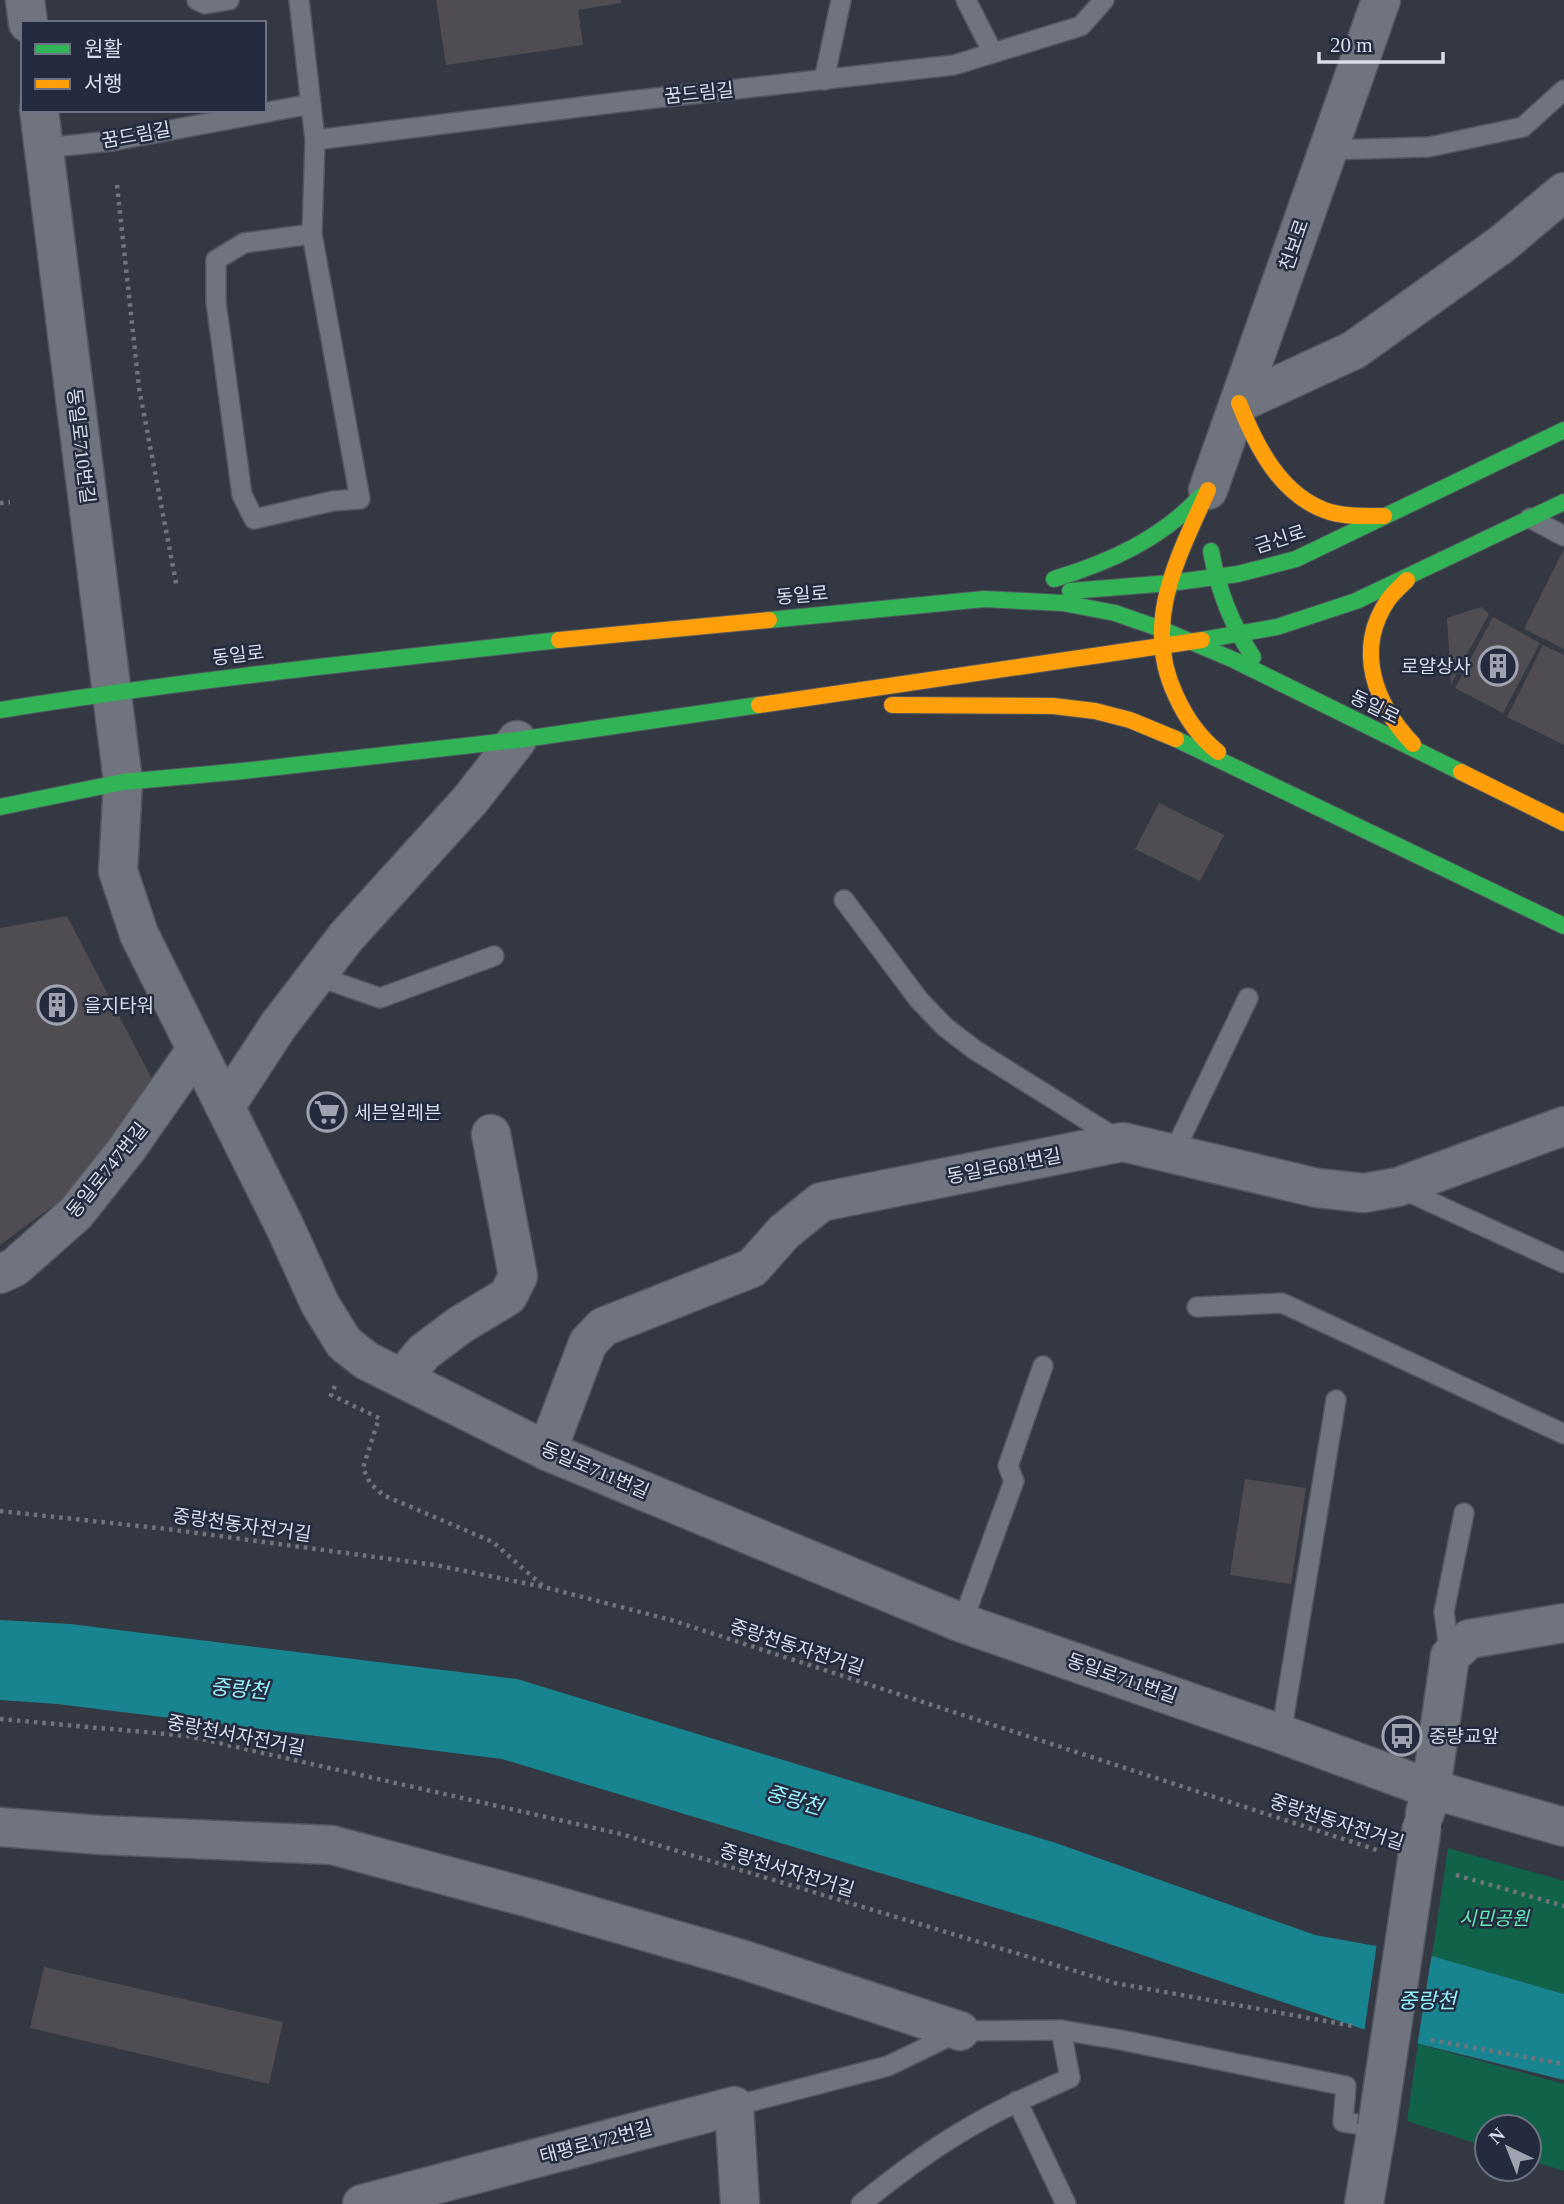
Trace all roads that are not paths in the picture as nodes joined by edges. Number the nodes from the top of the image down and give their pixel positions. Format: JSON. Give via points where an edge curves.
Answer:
{"nodes":[{"id":1,"x":25,"y":0,"type":"edge"},
{"id":2,"x":197,"y":0,"type":"edge"},
{"id":3,"x":229,"y":0,"type":"edge"},
{"id":4,"x":299,"y":0,"type":"edge"},
{"id":5,"x":841,"y":0,"type":"edge"},
{"id":6,"x":966,"y":0,"type":"edge"},
{"id":7,"x":1104,"y":0,"type":"edge"},
{"id":8,"x":1381,"y":0,"type":"edge"},
{"id":9,"x":28,"y":21,"type":"edge"},
{"id":10,"x":993,"y":53,"type":"junction"},
{"id":11,"x":824,"y":80,"type":"junction"},
{"id":12,"x":1564,"y":90,"type":"edge"},
{"id":13,"x":311,"y":104,"type":"junction"},
{"id":14,"x":39,"y":112,"type":"edge"},
{"id":15,"x":315,"y":140,"type":"junction"},
{"id":16,"x":44,"y":148,"type":"junction"},
{"id":17,"x":1327,"y":150,"type":"junction"},
{"id":18,"x":1564,"y":192,"type":"edge"},
{"id":19,"x":312,"y":234,"type":"junction"},
{"id":20,"x":1239,"y":403,"type":"junction"},
{"id":21,"x":1564,"y":430,"type":"edge"},
{"id":22,"x":1564,"y":502,"type":"edge"},
{"id":23,"x":1387,"y":516,"type":"junction"},
{"id":24,"x":1529,"y":518,"type":"junction"},
{"id":25,"x":1208,"y":519,"type":"junction"},
{"id":26,"x":1564,"y":536,"type":"edge"},
{"id":27,"x":1420,"y":570,"type":"junction"},
{"id":28,"x":1215,"y":577,"type":"junction"},
{"id":29,"x":1170,"y":583,"type":"junction"},
{"id":30,"x":984,"y":599,"type":"junction"},
{"id":31,"x":1161,"y":629,"type":"junction"},
{"id":32,"x":1238,"y":635,"type":"junction"},
{"id":33,"x":1194,"y":643,"type":"junction"},
{"id":34,"x":1160,"y":648,"type":"junction"},
{"id":35,"x":112,"y":692,"type":"junction"},
{"id":36,"x":1309,"y":698,"type":"junction"},
{"id":37,"x":757,"y":705,"type":"junction"},
{"id":38,"x":0,"y":710,"type":"edge"},
{"id":39,"x":517,"y":740,"type":"junction"},
{"id":40,"x":1428,"y":757,"type":"junction"},
{"id":41,"x":1249,"y":773,"type":"junction"},
{"id":42,"x":123,"y":782,"type":"junction"},
{"id":43,"x":0,"y":807,"type":"edge"},
{"id":44,"x":1564,"y":823,"type":"edge"},
{"id":45,"x":844,"y":900,"type":"dead end"},
{"id":46,"x":1564,"y":926,"type":"edge"},
{"id":47,"x":494,"y":956,"type":"dead end"},
{"id":48,"x":317,"y":976,"type":"junction"},
{"id":49,"x":1248,"y":998,"type":"dead end"},
{"id":50,"x":196,"y":1050,"type":"junction"},
{"id":51,"x":225,"y":1107,"type":"junction"},
{"id":52,"x":1564,"y":1126,"type":"edge"},
{"id":53,"x":491,"y":1134,"type":"dead end"},
{"id":54,"x":1123,"y":1142,"type":"junction"},
{"id":55,"x":1173,"y":1154,"type":"junction"},
{"id":56,"x":1398,"y":1187,"type":"junction"},
{"id":57,"x":1564,"y":1263,"type":"edge"},
{"id":58,"x":0,"y":1274,"type":"edge"},
{"id":59,"x":1197,"y":1307,"type":"dead end"},
{"id":60,"x":1043,"y":1366,"type":"dead end"},
{"id":61,"x":402,"y":1378,"type":"junction"},
{"id":62,"x":1336,"y":1400,"type":"dead end"},
{"id":63,"x":1564,"y":1434,"type":"edge"},
{"id":64,"x":547,"y":1451,"type":"junction"},
{"id":65,"x":1464,"y":1513,"type":"dead end"},
{"id":66,"x":962,"y":1623,"type":"junction"},
{"id":67,"x":1564,"y":1623,"type":"edge"},
{"id":68,"x":1450,"y":1656,"type":"junction"},
{"id":69,"x":1281,"y":1734,"type":"junction"},
{"id":70,"x":1431,"y":1789,"type":"junction"},
{"id":71,"x":1564,"y":1827,"type":"edge"},
{"id":72,"x":0,"y":1828,"type":"edge"},
{"id":73,"x":1061,"y":2030,"type":"junction"},
{"id":74,"x":960,"y":2031,"type":"junction"},
{"id":75,"x":1017,"y":2101,"type":"junction"},
{"id":76,"x":734,"y":2106,"type":"junction"},
{"id":77,"x":1377,"y":2127,"type":"junction"},
{"id":78,"x":362,"y":2204,"type":"edge"},
{"id":79,"x":740,"y":2204,"type":"edge"},
{"id":80,"x":861,"y":2204,"type":"edge"},
{"id":81,"x":1066,"y":2204,"type":"edge"},
{"id":82,"x":1364,"y":2204,"type":"edge"}],
"edges":[{"from":1,"to":9,"type":"street"},
{"from":2,"to":3,"type":"lane","via":[[205,4]]},
{"from":4,"to":13,"type":"lane"},
{"from":5,"to":11,"type":"lane"},
{"from":6,"to":10,"type":"lane"},
{"from":7,"to":10,"type":"lane","name":"꿈드림길","via":[[1081,26]]},
{"from":8,"to":17,"type":"street","name":"천보로"},
{"from":10,"to":11,"type":"lane","name":"꿈드림길","via":[[954,65]]},
{"from":11,"to":15,"type":"lane","name":"꿈드림길"},
{"from":12,"to":17,"type":"lane","via":[[1523,127],[1430,147]]},
{"from":13,"to":15,"type":"lane"},
{"from":13,"to":16,"type":"lane","name":"꿈드림길","via":[[112,141]]},
{"from":14,"to":16,"type":"street","name":"동일로710번길"},
{"from":15,"to":19,"type":"lane"},
{"from":16,"to":35,"type":"street","name":"동일로710번길"},
{"from":17,"to":20,"type":"street","name":"천보로"},
{"from":18,"to":20,"type":"street","via":[[1502,244],[1354,351]]},
{"from":19,"to":19,"type":"lane","via":[[360,499],[254,519],[241,483],[216,302],[216,260],[244,243]]},
{"from":20,"to":23,"type":"street","via":[[1268,466],[1306,501],[1354,516]]},
{"from":20,"to":25,"type":"street","name":"천보로"},
{"from":21,"to":23,"type":"street","name":"금신로"},
{"from":22,"to":24,"type":"street"},
{"from":23,"to":28,"type":"street","name":"금신로","via":[[1296,559]]},
{"from":24,"to":26,"type":"lane"},
{"from":24,"to":27,"type":"street"},
{"from":25,"to":28,"type":"street"},
{"from":25,"to":29,"type":"street"},
{"from":25,"to":30,"type":"street","via":[[1168,527],[1072,574]]},
{"from":27,"to":32,"type":"street","via":[[1356,601]]},
{"from":27,"to":40,"type":"street","via":[[1401,585],[1377,619],[1372,677],[1391,720]]},
{"from":28,"to":29,"type":"street","name":"금신로"},
{"from":28,"to":32,"type":"street"},
{"from":29,"to":30,"type":"street","name":"금신로"},
{"from":29,"to":31,"type":"street"},
{"from":30,"to":31,"type":"street","name":"동일로","via":[[1063,603],[1115,612]]},
{"from":30,"to":35,"type":"street","name":"동일로","via":[[617,634]]},
{"from":31,"to":33,"type":"street","name":"동일로"},
{"from":31,"to":34,"type":"street"},
{"from":32,"to":33,"type":"street"},
{"from":32,"to":36,"type":"street","via":[[1266,671]]},
{"from":33,"to":34,"type":"street"},
{"from":33,"to":36,"type":"street","name":"동일로"},
{"from":34,"to":37,"type":"street"},
{"from":34,"to":41,"type":"street","via":[[1171,687],[1196,730]]},
{"from":35,"to":38,"type":"street","name":"동일로"},
{"from":35,"to":42,"type":"street","name":"동일로710번길"},
{"from":36,"to":40,"type":"street","name":"동일로"},
{"from":37,"to":39,"type":"street"},
{"from":37,"to":41,"type":"street","via":[[1053,706],[1095,711],[1161,732]]},
{"from":39,"to":42,"type":"street"},
{"from":39,"to":48,"type":"street"},
{"from":40,"to":44,"type":"street","name":"동일로"},
{"from":41,"to":46,"type":"street"},
{"from":42,"to":43,"type":"street"},
{"from":42,"to":50,"type":"street","name":"동일로711번길","via":[[118,871],[139,934]]},
{"from":45,"to":54,"type":"lane","via":[[919,1000],[945,1027],[975,1051]]},
{"from":47,"to":48,"type":"lane","via":[[380,998]]},
{"from":48,"to":51,"type":"street"},
{"from":49,"to":55,"type":"lane"},
{"from":50,"to":51,"type":"street","name":"동일로711번길"},
{"from":50,"to":58,"type":"street","name":"동일로747번길","via":[[76,1213],[15,1267]]},
{"from":51,"to":61,"type":"street","name":"동일로711번길","via":[[320,1304],[344,1343],[368,1362]]},
{"from":52,"to":56,"type":"street","name":"동일로681번길"},
{"from":53,"to":61,"type":"street","via":[[518,1276],[508,1296],[424,1352]]},
{"from":54,"to":55,"type":"street","name":"동일로681번길"},
{"from":54,"to":64,"type":"street","name":"동일로681번길","via":[[821,1202],[752,1268],[603,1326],[587,1343]]},
{"from":55,"to":56,"type":"street","name":"동일로681번길","via":[[1317,1188],[1364,1193]]},
{"from":56,"to":57,"type":"lane"},
{"from":59,"to":63,"type":"lane","via":[[1282,1303]]},
{"from":60,"to":66,"type":"lane","via":[[1008,1466],[1014,1481]]},
{"from":61,"to":64,"type":"street","name":"동일로711번길"},
{"from":62,"to":69,"type":"lane"},
{"from":64,"to":66,"type":"street","name":"동일로711번길"},
{"from":65,"to":68,"type":"lane","via":[[1444,1612]]},
{"from":66,"to":69,"type":"street","name":"동일로711번길"},
{"from":67,"to":68,"type":"street","via":[[1469,1639]]},
{"from":68,"to":70,"type":"street"},
{"from":69,"to":70,"type":"street","name":"동일로711번길"},
{"from":70,"to":71,"type":"street","name":"동일로711번길"},
{"from":70,"to":77,"type":"street","bridge":true},
{"from":72,"to":74,"type":"street","via":[[332,1845],[741,1959]]},
{"from":73,"to":74,"type":"lane"},
{"from":73,"to":75,"type":"lane","via":[[1070,2078]]},
{"from":73,"to":77,"type":"lane","via":[[1346,2086],[1343,2122]]},
{"from":74,"to":76,"type":"lane","via":[[888,2066]]},
{"from":75,"to":80,"type":"lane","via":[[961,2131]]},
{"from":75,"to":81,"type":"lane"},
{"from":76,"to":78,"type":"street","name":"태평로172번길"},
{"from":76,"to":79,"type":"street"},
{"from":77,"to":82,"type":"street"}]}
